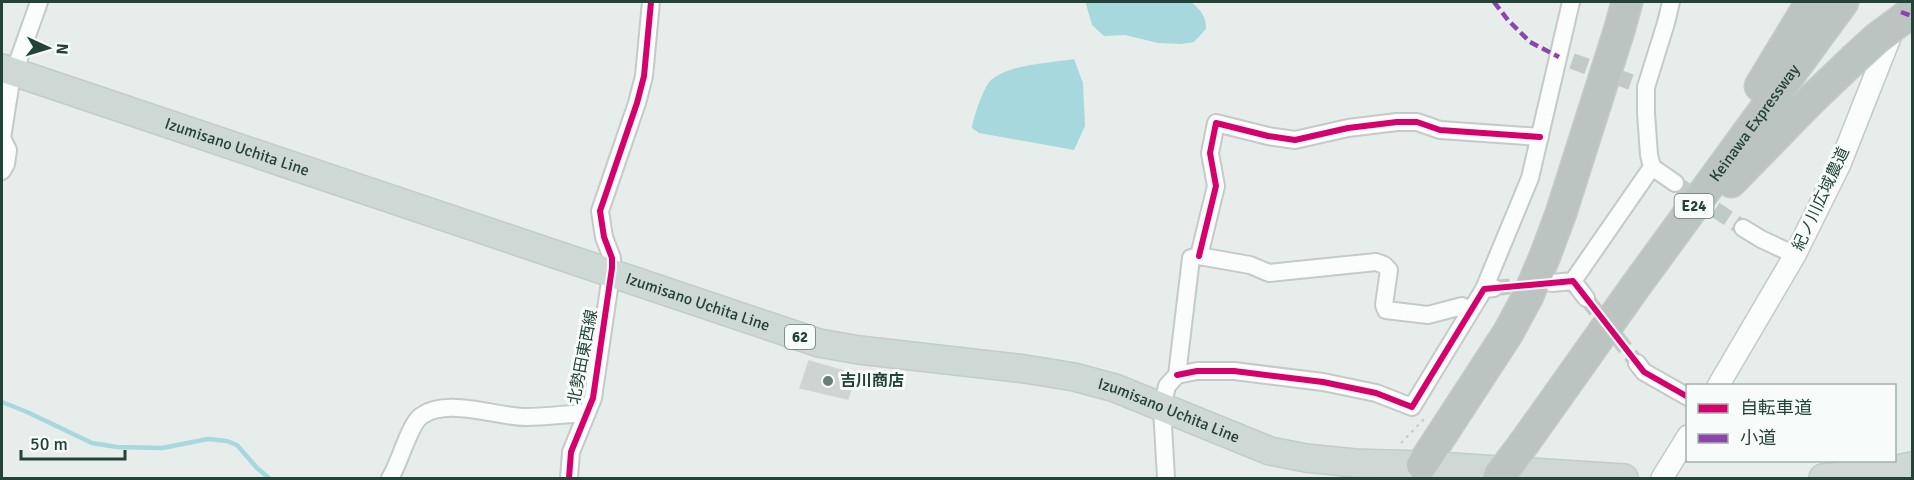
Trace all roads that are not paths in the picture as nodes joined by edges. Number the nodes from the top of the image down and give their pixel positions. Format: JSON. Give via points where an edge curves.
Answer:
{"nodes":[{"id":1,"x":39,"y":2,"type":"edge"},
{"id":2,"x":651,"y":2,"type":"edge"},
{"id":3,"x":1571,"y":2,"type":"edge"},
{"id":4,"x":1608,"y":2,"type":"edge"},
{"id":5,"x":1627,"y":2,"type":"edge"},
{"id":6,"x":1671,"y":2,"type":"edge"},
{"id":7,"x":1811,"y":2,"type":"edge"},
{"id":8,"x":1843,"y":2,"type":"edge"},
{"id":9,"x":1904,"y":2,"type":"edge"},
{"id":10,"x":1912,"y":12,"type":"edge"},
{"id":11,"x":8,"y":70,"type":"edge"},
{"id":12,"x":1540,"y":137,"type":"junction"},
{"id":13,"x":1652,"y":166,"type":"junction"},
{"id":14,"x":2,"y":171,"type":"edge"},
{"id":15,"x":1675,"y":183,"type":"tunnel mouth"},
{"id":16,"x":1743,"y":228,"type":"tunnel mouth"},
{"id":17,"x":1795,"y":255,"type":"junction"},
{"id":18,"x":1199,"y":256,"type":"junction"},
{"id":19,"x":611,"y":273,"type":"junction"},
{"id":20,"x":1573,"y":281,"type":"junction"},
{"id":21,"x":1552,"y":282,"type":"tunnel mouth"},
{"id":22,"x":1635,"y":287,"type":"junction"},
{"id":23,"x":1586,"y":298,"type":"tunnel mouth"},
{"id":24,"x":1471,"y":310,"type":"junction"},
{"id":25,"x":1638,"y":363,"type":"tunnel mouth"},
{"id":26,"x":1178,"y":375,"type":"junction"},
{"id":27,"x":1719,"y":384,"type":"edge"},
{"id":28,"x":1686,"y":397,"type":"edge"},
{"id":29,"x":1162,"y":408,"type":"junction"},
{"id":30,"x":1547,"y":411,"type":"junction"},
{"id":31,"x":586,"y":413,"type":"junction"},
{"id":32,"x":1686,"y":439,"type":"edge"},
{"id":33,"x":1422,"y":465,"type":"junction"},
{"id":34,"x":1912,"y":466,"type":"edge"},
{"id":35,"x":391,"y":477,"type":"edge"},
{"id":36,"x":569,"y":478,"type":"edge"},
{"id":37,"x":1166,"y":478,"type":"edge"},
{"id":38,"x":1498,"y":478,"type":"edge"},
{"id":39,"x":1624,"y":478,"type":"edge"},
{"id":40,"x":1662,"y":478,"type":"edge"},
{"id":41,"x":1824,"y":478,"type":"edge"}],
"edges":[{"from":1,"to":11,"type":"street"},
{"from":2,"to":19,"type":"street","name":"北勢田東西線","via":[[638,103],[600,211],[612,258]]},
{"from":3,"to":12,"type":"street","via":[[1565,59]]},
{"from":4,"to":33,"type":"highway","via":[[1528,249],[1489,329],[1445,397],[1431,429]]},
{"from":5,"to":33,"type":"highway","via":[[1560,213],[1528,296]]},
{"from":6,"to":13,"type":"street","via":[[1666,23],[1638,84],[1646,113]]},
{"from":7,"to":22,"type":"highway"},
{"from":8,"to":22,"type":"highway","name":"Keinawa Expressway","number":"E24"},
{"from":9,"to":17,"type":"street","name":"紀ノ川広域農道","via":[[1840,164]]},
{"from":10,"to":30,"type":"highway","bridge":true,"via":[[1876,38],[1720,195]]},
{"from":11,"to":14,"type":"street","via":[[9,104],[2,138],[8,150]]},
{"from":11,"to":19,"type":"main road","name":"Izumisano Uchita Line","number":"62"},
{"from":12,"to":18,"type":"street","via":[[1440,130],[1417,122],[1397,122],[1295,140],[1216,123],[1210,153],[1215,186]]},
{"from":12,"to":24,"type":"street","via":[[1530,178],[1489,288]]},
{"from":13,"to":15,"type":"street"},
{"from":13,"to":20,"type":"street"},
{"from":16,"to":17,"type":"street"},
{"from":17,"to":27,"type":"street","name":"紀ノ川広域農道"},
{"from":18,"to":24,"type":"street","via":[[1250,265],[1269,273],[1376,262],[1389,270],[1386,310],[1428,315],[1462,306]]},
{"from":18,"to":26,"type":"street","via":[[1191,258],[1189,269]]},
{"from":19,"to":29,"type":"main road","name":"Izumisano Uchita Line","number":"62","via":[[819,343],[1074,377],[1115,388]]},
{"from":19,"to":31,"type":"street","name":"北勢田東西線","via":[[592,398]]},
{"from":20,"to":21,"type":"street"},
{"from":20,"to":23,"type":"street"},
{"from":22,"to":30,"type":"highway","name":"Keinawa Expressway","number":"E24"},
{"from":24,"to":26,"type":"street","via":[[1412,407],[1376,393],[1323,382],[1234,371]]},
{"from":25,"to":28,"type":"street","via":[[1644,372]]},
{"from":26,"to":29,"type":"street","via":[[1167,386]]},
{"from":29,"to":33,"type":"main road","name":"Izumisano Uchita Line","number":"62","via":[[1270,451],[1355,463]]},
{"from":29,"to":37,"type":"street"},
{"from":30,"to":38,"type":"highway","name":"Keinawa Expressway","number":"E24","bridge":true},
{"from":31,"to":35,"type":"street","via":[[524,417],[458,409],[432,411],[419,417]]},
{"from":31,"to":36,"type":"street","name":"北勢田東西線","via":[[571,452]]},
{"from":32,"to":40,"type":"street"},
{"from":33,"to":39,"type":"main road","name":"Izumisano Uchita Line","number":"62"},
{"from":34,"to":41,"type":"main road"}]}
